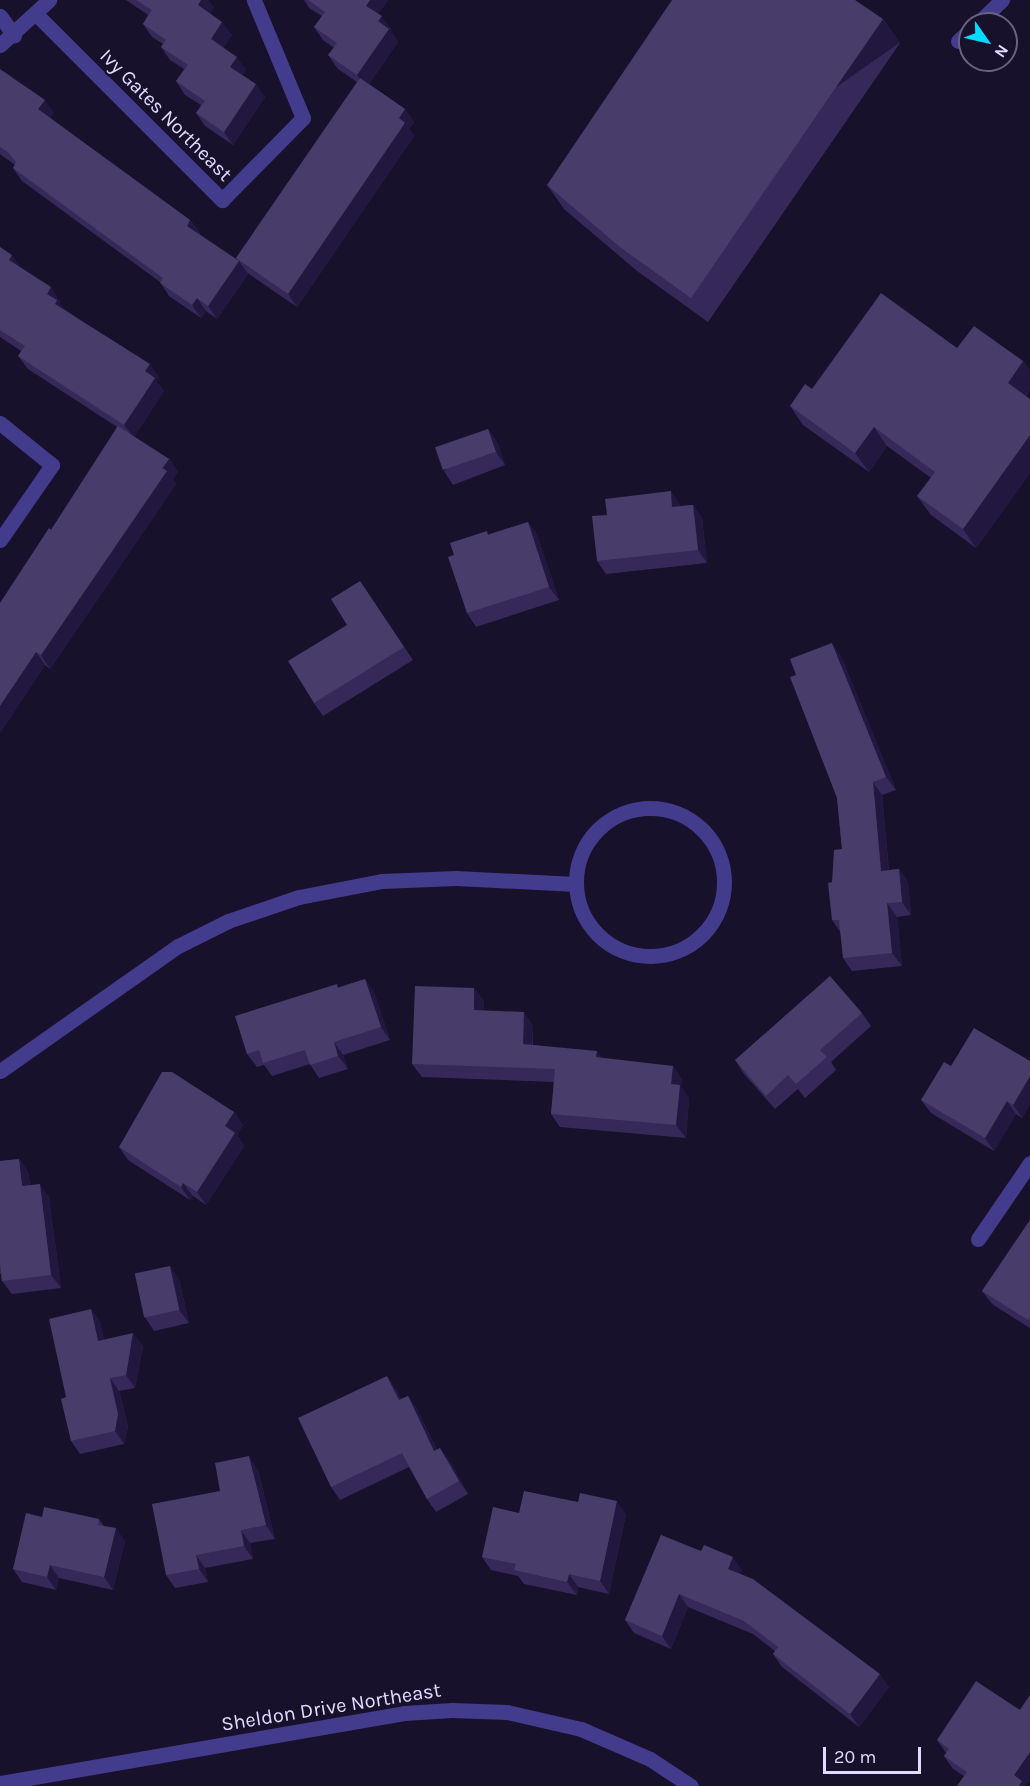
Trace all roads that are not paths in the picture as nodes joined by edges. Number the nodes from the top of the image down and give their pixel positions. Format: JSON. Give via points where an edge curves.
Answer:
{"nodes":[{"id":1,"x":49,"y":0,"type":"edge"},
{"id":2,"x":254,"y":0,"type":"edge"},
{"id":3,"x":1002,"y":0,"type":"edge"},
{"id":4,"x":989,"y":12,"type":"edge"},
{"id":5,"x":37,"y":15,"type":"junction"},
{"id":6,"x":0,"y":16,"type":"edge"},
{"id":7,"x":14,"y":35,"type":"junction"},
{"id":8,"x":0,"y":45,"type":"edge"},
{"id":9,"x":0,"y":423,"type":"edge"},
{"id":10,"x":0,"y":540,"type":"edge"},
{"id":11,"x":576,"y":884,"type":"junction"},
{"id":12,"x":0,"y":1071,"type":"edge"},
{"id":13,"x":1030,"y":1163,"type":"edge"},
{"id":14,"x":978,"y":1239,"type":"dead end"},
{"id":15,"x":0,"y":1783,"type":"edge"},
{"id":16,"x":691,"y":1786,"type":"edge"}],
"edges":[{"from":1,"to":5,"type":"street"},
{"from":2,"to":5,"type":"street","name":"Ivy Gates Northeast","via":[[303,118],[222,200]]},
{"from":3,"to":4,"type":"street"},
{"from":5,"to":7,"type":"street"},
{"from":6,"to":7,"type":"street"},
{"from":7,"to":8,"type":"street"},
{"from":9,"to":10,"type":"street","via":[[52,465]]},
{"from":11,"to":11,"type":"street","via":[[579,904],[598,936],[632,955],[651,957],[670,954],[704,934],[722,900],[724,880],[713,844],[701,829],[685,817],[648,808],[629,811],[596,831],[578,865]]},
{"from":11,"to":12,"type":"street","via":[[456,878],[382,881],[299,897],[228,921],[178,946]]},
{"from":13,"to":14,"type":"street"},
{"from":15,"to":16,"type":"street","name":"Sheldon Drive Northeast","via":[[404,1713],[452,1710],[507,1712],[581,1729],[651,1759]]}]}
